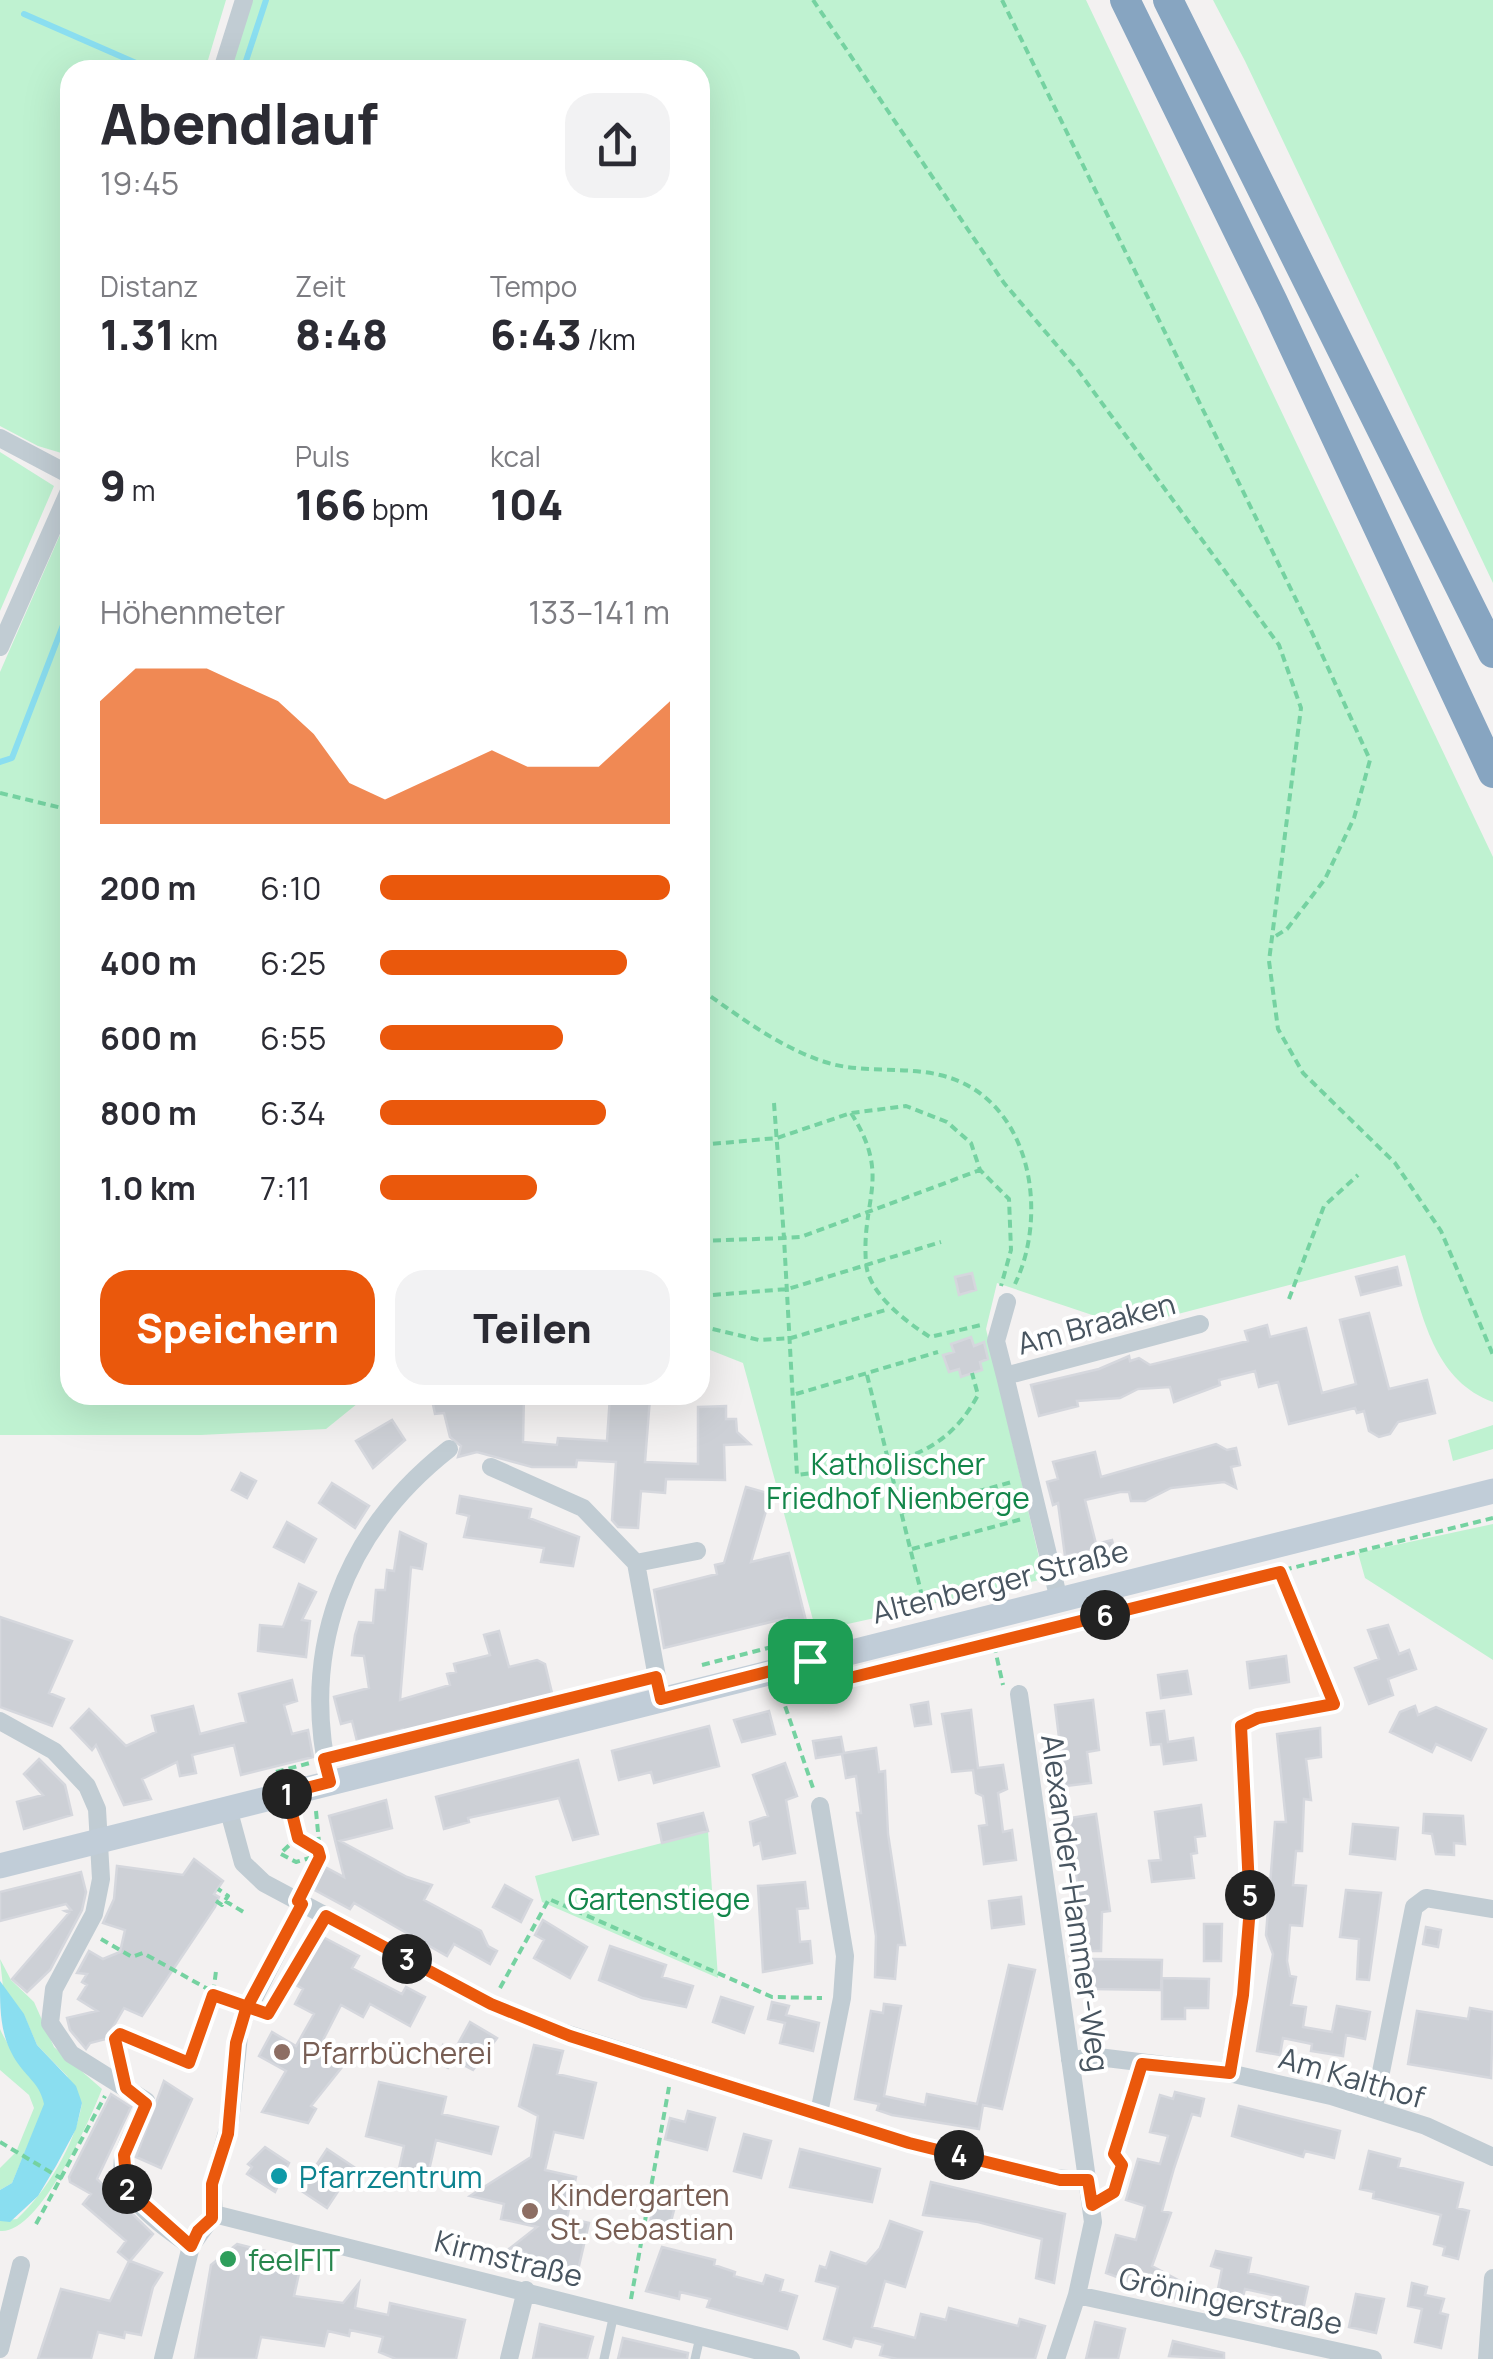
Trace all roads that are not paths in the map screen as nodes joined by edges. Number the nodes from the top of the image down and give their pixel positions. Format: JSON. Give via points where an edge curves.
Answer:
{"nodes":[{"id":1,"x":244,"y":0,"type":"edge"},
{"id":2,"x":1125,"y":0,"type":"edge"},
{"id":3,"x":1168,"y":0,"type":"edge"},
{"id":4,"x":225,"y":60,"type":"edge"},
{"id":5,"x":0,"y":438,"type":"edge"},
{"id":6,"x":60,"y":470,"type":"edge"},
{"id":7,"x":60,"y":512,"type":"edge"},
{"id":8,"x":0,"y":647,"type":"edge"},
{"id":9,"x":1493,"y":653,"type":"edge"},
{"id":10,"x":1493,"y":773,"type":"edge"},
{"id":11,"x":1004,"y":1310,"type":"road end"},
{"id":12,"x":1200,"y":1324,"type":"dead end"},
{"id":13,"x":1005,"y":1376,"type":"junction"},
{"id":14,"x":449,"y":1450,"type":"dead end"},
{"id":15,"x":492,"y":1467,"type":"dead end"},
{"id":16,"x":1493,"y":1491,"type":"edge"},
{"id":17,"x":697,"y":1551,"type":"dead end"},
{"id":18,"x":636,"y":1564,"type":"junction"},
{"id":19,"x":1059,"y":1600,"type":"junction"},
{"id":20,"x":1307,"y":1644,"type":"road end"},
{"id":21,"x":1011,"y":1692,"type":"road end"},
{"id":22,"x":661,"y":1699,"type":"junction"},
{"id":23,"x":0,"y":1721,"type":"edge"},
{"id":24,"x":1241,"y":1726,"type":"joint"},
{"id":25,"x":327,"y":1771,"type":"junction"},
{"id":26,"x":820,"y":1806,"type":"road end"},
{"id":27,"x":228,"y":1808,"type":"junction"},
{"id":28,"x":98,"y":1841,"type":"junction"},
{"id":29,"x":0,"y":1866,"type":"edge"},
{"id":30,"x":300,"y":1902,"type":"junction"},
{"id":31,"x":1493,"y":1909,"type":"edge"},
{"id":32,"x":1070,"y":2060,"type":"junction"},
{"id":33,"x":1142,"y":2064,"type":"junction"},
{"id":34,"x":1230,"y":2073,"type":"junction"},
{"id":35,"x":1374,"y":2107,"type":"junction"},
{"id":36,"x":819,"y":2113,"type":"junction"},
{"id":37,"x":1114,"y":2154,"type":"road end"},
{"id":38,"x":1493,"y":2158,"type":"edge"},
{"id":39,"x":1088,"y":2180,"type":"junction"},
{"id":40,"x":214,"y":2214,"type":"junction"},
{"id":41,"x":191,"y":2246,"type":"junction"},
{"id":42,"x":21,"y":2264,"type":"dead end"},
{"id":43,"x":1493,"y":2278,"type":"edge"},
{"id":44,"x":526,"y":2290,"type":"junction"},
{"id":45,"x":1077,"y":2295,"type":"junction"},
{"id":46,"x":621,"y":2313,"type":"junction"},
{"id":47,"x":701,"y":2334,"type":"junction"},
{"id":48,"x":0,"y":2349,"type":"edge"},
{"id":49,"x":163,"y":2359,"type":"edge"},
{"id":50,"x":509,"y":2359,"type":"edge"},
{"id":51,"x":604,"y":2359,"type":"edge"},
{"id":52,"x":695,"y":2359,"type":"edge"},
{"id":53,"x":791,"y":2359,"type":"edge"},
{"id":54,"x":1056,"y":2359,"type":"edge"},
{"id":55,"x":1373,"y":2359,"type":"edge"},
{"id":56,"x":1487,"y":2359,"type":"edge"}],
"edges":[{"from":1,"to":4,"type":"street"},
{"from":2,"to":10,"type":"highway"},
{"from":3,"to":9,"type":"highway"},
{"from":5,"to":6,"type":"street"},
{"from":7,"to":8,"type":"street"},
{"from":11,"to":13,"type":"street","name":"Am Braaken","via":[[996,1341]]},
{"from":12,"to":13,"type":"street","name":"Am Braaken"},
{"from":13,"to":19,"type":"street","name":"Am Braaken"},
{"from":14,"to":25,"type":"street","via":[[414,1476],[386,1510],[336,1594],[318,1675]]},
{"from":15,"to":18,"type":"street","via":[[583,1508]]},
{"from":16,"to":19,"type":"main road","name":"Altenberger Straße"},
{"from":17,"to":18,"type":"street"},
{"from":18,"to":22,"type":"street"},
{"from":19,"to":22,"type":"main road","name":"Altenberger Straße","via":[[931,1631],[808,1650]]},
{"from":20,"to":24,"type":"lane","via":[[1334,1704]]},
{"from":21,"to":32,"type":"street","name":"Alexander-Hammer-Weg"},
{"from":22,"to":25,"type":"main road","name":"Altenberger Straße"},
{"from":23,"to":28,"type":"street","via":[[54,1750],[87,1786],[95,1799]]},
{"from":24,"to":34,"type":"street","via":[[1250,1907]]},
{"from":25,"to":27,"type":"main road","name":"Altenberger Straße","via":[[279,1783]]},
{"from":26,"to":36,"type":"street","via":[[844,1940],[842,1998]]},
{"from":27,"to":28,"type":"main road","name":"Altenberger Straße"},
{"from":27,"to":30,"type":"street","via":[[243,1863],[264,1884]]},
{"from":28,"to":29,"type":"main road","name":"Altenberger Straße"},
{"from":28,"to":41,"type":"street","via":[[101,1880],[88,1931],[54,1988],[50,2023],[71,2054],[146,2104],[124,2155],[124,2183]]},
{"from":30,"to":36,"type":"street","via":[[491,2004],[570,2036]]},
{"from":30,"to":40,"type":"street","via":[[236,2043],[228,2134],[212,2184]]},
{"from":31,"to":35,"type":"street","via":[[1426,1898],[1414,1907]]},
{"from":32,"to":33,"type":"street","name":"Am Kalthof"},
{"from":32,"to":39,"type":"street","name":"Alexander-Hammer-Weg"},
{"from":33,"to":34,"type":"street","name":"Am Kalthof"},
{"from":33,"to":37,"type":"lane"},
{"from":34,"to":35,"type":"street","name":"Am Kalthof"},
{"from":35,"to":38,"type":"street","name":"Am Kalthof"},
{"from":36,"to":39,"type":"street","via":[[1031,2174]]},
{"from":39,"to":45,"type":"street","name":"Alexander-Hammer-Weg","via":[[1092,2236]]},
{"from":40,"to":41,"type":"street"},
{"from":40,"to":44,"type":"street","name":"Kirmstraße"},
{"from":41,"to":49,"type":"street"},
{"from":42,"to":48,"type":"street"},
{"from":43,"to":56,"type":"street"},
{"from":44,"to":46,"type":"street","name":"Kirmstraße"},
{"from":44,"to":50,"type":"street"},
{"from":45,"to":54,"type":"street","name":"Alexander-Hammer-Weg"},
{"from":45,"to":55,"type":"street","name":"Gröningerstraße"},
{"from":46,"to":47,"type":"street","name":"Kirmstraße"},
{"from":46,"to":51,"type":"lane"},
{"from":47,"to":52,"type":"lane"},
{"from":47,"to":53,"type":"street","name":"Kirmstraße"}]}
